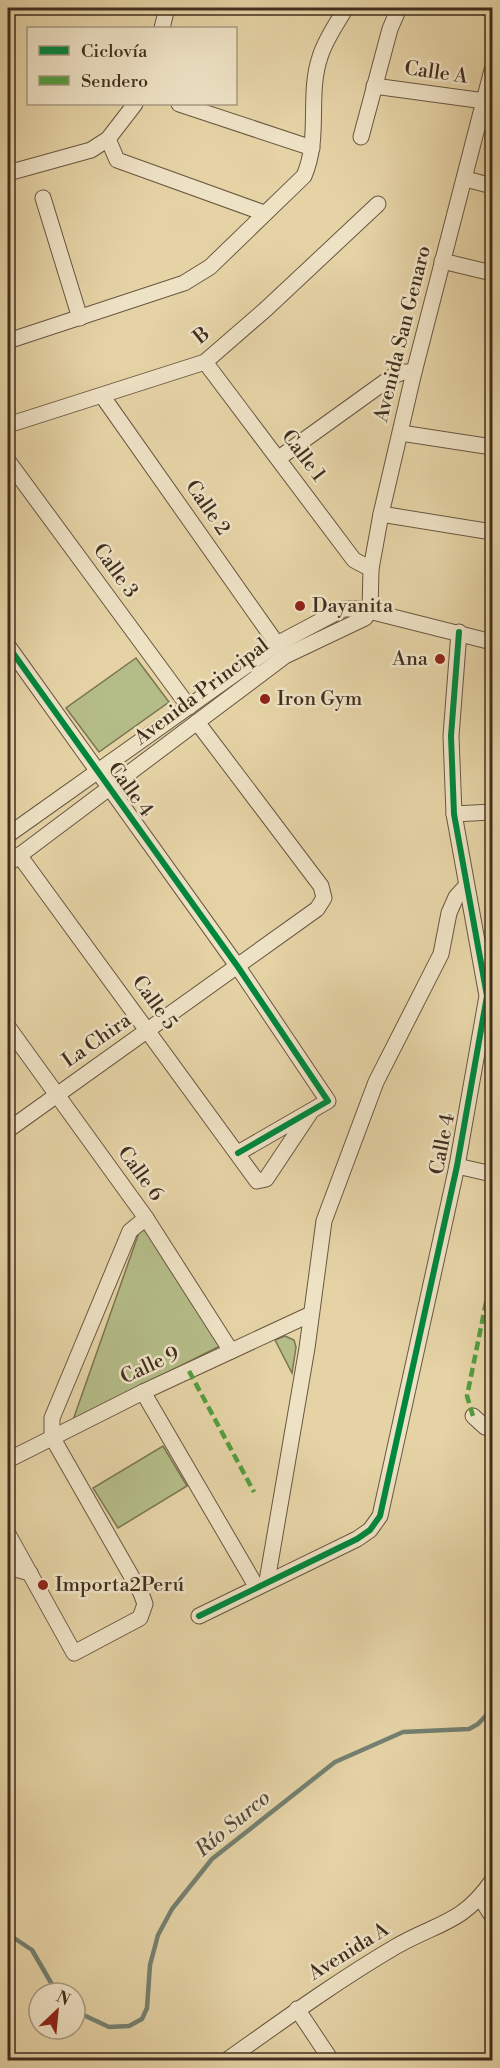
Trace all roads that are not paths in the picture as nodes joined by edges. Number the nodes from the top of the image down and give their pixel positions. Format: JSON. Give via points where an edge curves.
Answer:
{"nodes":[{"id":1,"x":167,"y":8,"type":"edge"},
{"id":2,"x":346,"y":8,"type":"edge"},
{"id":3,"x":399,"y":8,"type":"edge"},
{"id":4,"x":486,"y":8,"type":"edge"},
{"id":5,"x":492,"y":9,"type":"edge"},
{"id":6,"x":162,"y":27,"type":"edge"},
{"id":7,"x":492,"y":70,"type":"edge"},
{"id":8,"x":374,"y":86,"type":"junction"},
{"id":9,"x":489,"y":102,"type":"edge"},
{"id":10,"x":134,"y":105,"type":"edge"},
{"id":11,"x":182,"y":105,"type":"edge"},
{"id":12,"x":361,"y":137,"type":"dead end"},
{"id":13,"x":108,"y":140,"type":"junction"},
{"id":14,"x":312,"y":148,"type":"junction"},
{"id":15,"x":8,"y":173,"type":"edge"},
{"id":16,"x":466,"y":179,"type":"junction"},
{"id":17,"x":492,"y":186,"type":"edge"},
{"id":18,"x":43,"y":198,"type":"dead end"},
{"id":19,"x":378,"y":204,"type":"dead end"},
{"id":20,"x":264,"y":213,"type":"junction"},
{"id":21,"x":442,"y":261,"type":"junction"},
{"id":22,"x":492,"y":273,"type":"edge"},
{"id":23,"x":80,"y":318,"type":"junction"},
{"id":24,"x":8,"y":341,"type":"edge"},
{"id":25,"x":205,"y":362,"type":"junction"},
{"id":26,"x":414,"y":372,"type":"junction"},
{"id":27,"x":103,"y":397,"type":"junction"},
{"id":28,"x":8,"y":425,"type":"edge"},
{"id":29,"x":401,"y":433,"type":"junction"},
{"id":30,"x":492,"y":447,"type":"edge"},
{"id":31,"x":279,"y":458,"type":"junction"},
{"id":32,"x":8,"y":461,"type":"edge"},
{"id":33,"x":381,"y":514,"type":"junction"},
{"id":34,"x":492,"y":532,"type":"edge"},
{"id":35,"x":370,"y":569,"type":"junction"},
{"id":36,"x":370,"y":611,"type":"junction"},
{"id":37,"x":459,"y":632,"type":"junction"},
{"id":38,"x":492,"y":642,"type":"edge"},
{"id":39,"x":277,"y":644,"type":"junction"},
{"id":40,"x":8,"y":646,"type":"edge"},
{"id":41,"x":189,"y":707,"type":"junction"},
{"id":42,"x":196,"y":722,"type":"junction"},
{"id":43,"x":97,"y":772,"type":"junction"},
{"id":44,"x":109,"y":788,"type":"junction"},
{"id":45,"x":492,"y":812,"type":"edge"},
{"id":46,"x":454,"y":814,"type":"junction"},
{"id":47,"x":8,"y":835,"type":"edge"},
{"id":48,"x":14,"y":859,"type":"edge"},
{"id":49,"x":466,"y":886,"type":"junction"},
{"id":50,"x":237,"y":967,"type":"junction"},
{"id":51,"x":490,"y":996,"type":"edge"},
{"id":52,"x":8,"y":1027,"type":"edge"},
{"id":53,"x":148,"y":1030,"type":"junction"},
{"id":54,"x":57,"y":1095,"type":"junction"},
{"id":55,"x":311,"y":1111,"type":"junction"},
{"id":56,"x":8,"y":1130,"type":"edge"},
{"id":57,"x":238,"y":1153,"type":"junction"},
{"id":58,"x":457,"y":1166,"type":"junction"},
{"id":59,"x":492,"y":1174,"type":"edge"},
{"id":60,"x":147,"y":1218,"type":"junction"},
{"id":61,"x":311,"y":1314,"type":"junction"},
{"id":62,"x":231,"y":1351,"type":"junction"},
{"id":63,"x":144,"y":1392,"type":"junction"},
{"id":64,"x":473,"y":1416,"type":"dead end"},
{"id":65,"x":492,"y":1429,"type":"edge"},
{"id":66,"x":52,"y":1437,"type":"junction"},
{"id":67,"x":8,"y":1460,"type":"edge"},
{"id":68,"x":8,"y":1533,"type":"edge"},
{"id":69,"x":8,"y":1567,"type":"edge"},
{"id":70,"x":30,"y":1572,"type":"junction"},
{"id":71,"x":262,"y":1584,"type":"junction"},
{"id":72,"x":199,"y":1616,"type":"dead end"},
{"id":73,"x":492,"y":1881,"type":"edge"},
{"id":74,"x":481,"y":1899,"type":"junction"},
{"id":75,"x":492,"y":1916,"type":"edge"},
{"id":76,"x":297,"y":2010,"type":"junction"},
{"id":77,"x":227,"y":2061,"type":"edge"},
{"id":78,"x":331,"y":2061,"type":"edge"}],
"edges":[{"from":1,"to":6,"type":"street"},
{"from":2,"to":14,"type":"street","via":[[320,57]]},
{"from":3,"to":8,"type":"street"},
{"from":4,"to":5,"type":"street"},
{"from":7,"to":9,"type":"street","name":"Avenida San Genaro"},
{"from":8,"to":9,"type":"street","name":"Calle A"},
{"from":8,"to":12,"type":"street"},
{"from":9,"to":16,"type":"street","name":"Avenida San Genaro"},
{"from":10,"to":13,"type":"street"},
{"from":11,"to":14,"type":"street"},
{"from":13,"to":15,"type":"street","via":[[91,150]]},
{"from":13,"to":20,"type":"street","via":[[117,160]]},
{"from":14,"to":20,"type":"street","via":[[304,176]]},
{"from":16,"to":17,"type":"street"},
{"from":16,"to":21,"type":"street","name":"Avenida San Genaro"},
{"from":18,"to":23,"type":"street"},
{"from":19,"to":25,"type":"street","name":"B"},
{"from":20,"to":23,"type":"street","via":[[210,267],[184,283]]},
{"from":21,"to":22,"type":"street"},
{"from":21,"to":26,"type":"street","name":"Avenida San Genaro"},
{"from":23,"to":24,"type":"street"},
{"from":25,"to":27,"type":"street","name":"B"},
{"from":25,"to":31,"type":"street","name":"Calle 1"},
{"from":26,"to":29,"type":"street","name":"Avenida San Genaro"},
{"from":26,"to":31,"type":"street","via":[[393,376]]},
{"from":27,"to":28,"type":"street","name":"B"},
{"from":27,"to":39,"type":"street","name":"Calle 2"},
{"from":29,"to":30,"type":"street"},
{"from":29,"to":33,"type":"street","name":"Avenida San Genaro"},
{"from":31,"to":35,"type":"street","name":"Calle 1","via":[[354,560]]},
{"from":32,"to":41,"type":"street","name":"Calle 3"},
{"from":33,"to":34,"type":"street"},
{"from":33,"to":35,"type":"street","name":"Avenida San Genaro"},
{"from":35,"to":36,"type":"street","name":"Avenida San Genaro"},
{"from":36,"to":37,"type":"street","name":"Avenida Principal"},
{"from":36,"to":39,"type":"street","name":"Avenida Principal","via":[[343,609]]},
{"from":36,"to":42,"type":"street","name":"Avenida Principal","via":[[365,618],[285,656]]},
{"from":37,"to":38,"type":"street","name":"Avenida Principal"},
{"from":37,"to":46,"type":"street","name":"Calle 4","via":[[451,736]]},
{"from":39,"to":41,"type":"street","name":"Avenida Principal"},
{"from":40,"to":43,"type":"street","name":"Calle 4"},
{"from":41,"to":43,"type":"street","name":"Avenida Principal"},
{"from":42,"to":44,"type":"street","name":"Avenida Principal"},
{"from":42,"to":50,"type":"street","name":"La Chira","via":[[321,886],[324,898],[317,909]]},
{"from":43,"to":44,"type":"street","name":"Calle 4"},
{"from":43,"to":47,"type":"street","name":"Avenida Principal"},
{"from":44,"to":48,"type":"street","name":"Avenida Principal"},
{"from":44,"to":50,"type":"street","name":"Calle 4"},
{"from":45,"to":46,"type":"street"},
{"from":46,"to":49,"type":"street","name":"Calle 4"},
{"from":48,"to":53,"type":"street","name":"Calle 5"},
{"from":49,"to":51,"type":"street","name":"Calle 4"},
{"from":49,"to":61,"type":"street","via":[[449,913],[441,954],[376,1082],[324,1221]]},
{"from":50,"to":53,"type":"street","name":"La Chira"},
{"from":50,"to":55,"type":"street","name":"Calle 4","via":[[328,1101]]},
{"from":51,"to":58,"type":"street","name":"Calle 4"},
{"from":52,"to":54,"type":"street","name":"Calle 6"},
{"from":53,"to":54,"type":"street","name":"La Chira"},
{"from":53,"to":57,"type":"street","name":"Calle 5"},
{"from":54,"to":56,"type":"street","name":"La Chira"},
{"from":54,"to":60,"type":"street","name":"Calle 6"},
{"from":55,"to":57,"type":"street"},
{"from":55,"to":57,"type":"street","name":"Calle 5","via":[[267,1179],[257,1181]]},
{"from":58,"to":59,"type":"street"},
{"from":58,"to":71,"type":"street","name":"Calle 4","via":[[380,1516],[357,1539]]},
{"from":60,"to":62,"type":"street","name":"Calle 6"},
{"from":60,"to":66,"type":"street","via":[[130,1231],[58,1402],[52,1418]]},
{"from":61,"to":62,"type":"street","name":"Calle 9"},
{"from":61,"to":71,"type":"street"},
{"from":62,"to":63,"type":"street","name":"Calle 9"},
{"from":63,"to":66,"type":"street","name":"Calle 9"},
{"from":63,"to":71,"type":"street"},
{"from":64,"to":65,"type":"street"},
{"from":66,"to":67,"type":"street","name":"Calle 9"},
{"from":66,"to":70,"type":"street","via":[[141,1593],[145,1610],[134,1622],[74,1653]]},
{"from":68,"to":70,"type":"street"},
{"from":69,"to":70,"type":"street"},
{"from":71,"to":72,"type":"street","name":"Calle 4"},
{"from":73,"to":74,"type":"street","name":"Avenida A"},
{"from":74,"to":75,"type":"street"},
{"from":74,"to":76,"type":"street","name":"Avenida A","via":[[464,1914],[397,1946]]},
{"from":76,"to":77,"type":"street","name":"Avenida A"},
{"from":76,"to":78,"type":"street"}]}
